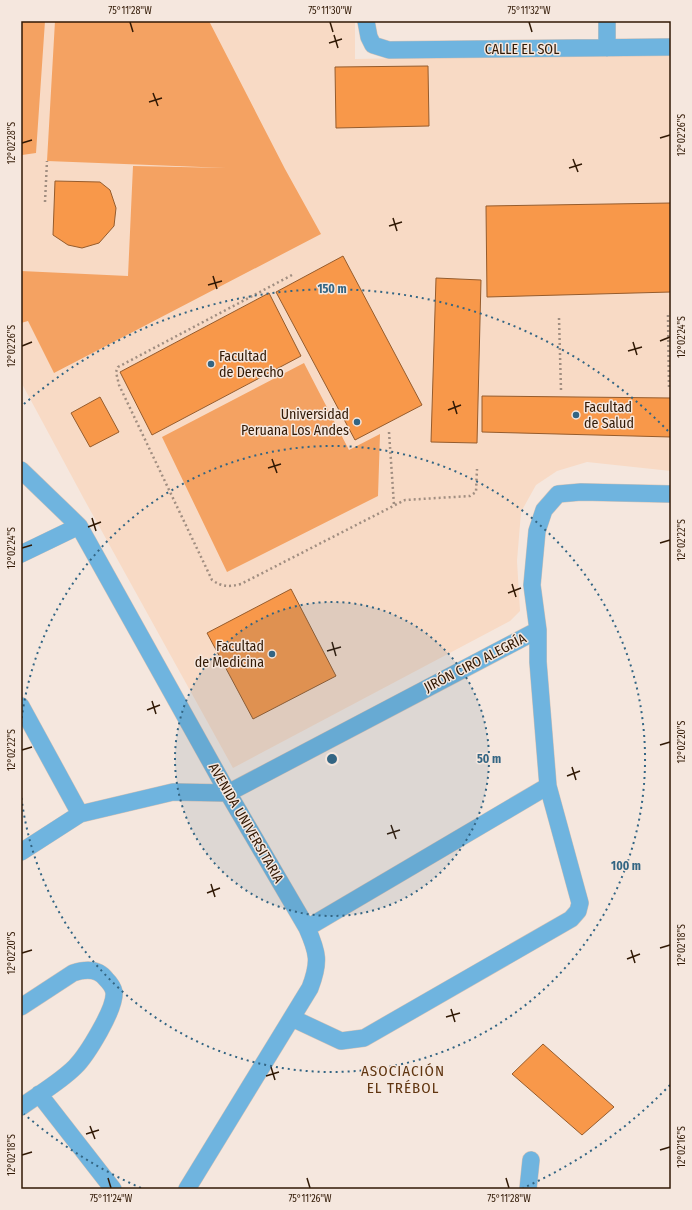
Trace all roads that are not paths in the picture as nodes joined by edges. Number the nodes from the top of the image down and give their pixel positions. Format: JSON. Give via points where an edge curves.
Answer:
{"nodes":[{"id":1,"x":366,"y":21,"type":"edge"},
{"id":2,"x":607,"y":21,"type":"edge"},
{"id":3,"x":608,"y":48,"type":"junction"},
{"id":4,"x":671,"y":48,"type":"edge"},
{"id":5,"x":21,"y":470,"type":"edge"},
{"id":6,"x":671,"y":494,"type":"edge"},
{"id":7,"x":79,"y":526,"type":"junction"},
{"id":8,"x":21,"y":554,"type":"edge"},
{"id":9,"x":538,"y":630,"type":"junction"},
{"id":10,"x":21,"y":706,"type":"edge"},
{"id":11,"x":548,"y":786,"type":"junction"},
{"id":12,"x":228,"y":793,"type":"junction"},
{"id":13,"x":80,"y":814,"type":"junction"},
{"id":14,"x":21,"y":852,"type":"edge"},
{"id":15,"x":307,"y":928,"type":"junction"},
{"id":16,"x":21,"y":1008,"type":"edge"},
{"id":17,"x":292,"y":1018,"type":"junction"},
{"id":18,"x":39,"y":1094,"type":"junction"},
{"id":19,"x":21,"y":1107,"type":"edge"},
{"id":20,"x":531,"y":1160,"type":"dead end"},
{"id":21,"x":113,"y":1189,"type":"edge"},
{"id":22,"x":187,"y":1189,"type":"edge"},
{"id":23,"x":528,"y":1189,"type":"edge"}],
"edges":[{"from":1,"to":3,"type":"street","name":"CALLE EL SOL","via":[[373,45],[389,50]]},
{"from":2,"to":3,"type":"street"},
{"from":3,"to":4,"type":"street","name":"CALLE EL SOL"},
{"from":5,"to":7,"type":"street","name":"AVENIDA UNIVERSITARIA"},
{"from":6,"to":9,"type":"street","name":"JIRÓN CIRO ALEGRÍA","via":[[558,494],[544,510],[537,531],[532,585]]},
{"from":7,"to":8,"type":"street"},
{"from":7,"to":12,"type":"street","name":"AVENIDA UNIVERSITARIA"},
{"from":9,"to":11,"type":"street","via":[[538,662]]},
{"from":9,"to":12,"type":"street","name":"JIRÓN CIRO ALEGRÍA"},
{"from":10,"to":13,"type":"street"},
{"from":11,"to":15,"type":"street"},
{"from":11,"to":17,"type":"street","via":[[580,903],[578,911],[571,919],[364,1038],[341,1041]]},
{"from":12,"to":13,"type":"street","via":[[173,792]]},
{"from":12,"to":15,"type":"street","name":"AVENIDA UNIVERSITARIA"},
{"from":13,"to":14,"type":"street"},
{"from":15,"to":17,"type":"street","name":"AVENIDA UNIVERSITARIA","via":[[316,948],[318,969]]},
{"from":16,"to":18,"type":"street","via":[[73,972],[83,969],[94,970],[104,975],[114,992],[112,1005],[85,1055],[75,1067]]},
{"from":17,"to":22,"type":"street","name":"AVENIDA UNIVERSITARIA"},
{"from":18,"to":19,"type":"street"},
{"from":18,"to":21,"type":"street"},
{"from":20,"to":23,"type":"street"}]}
